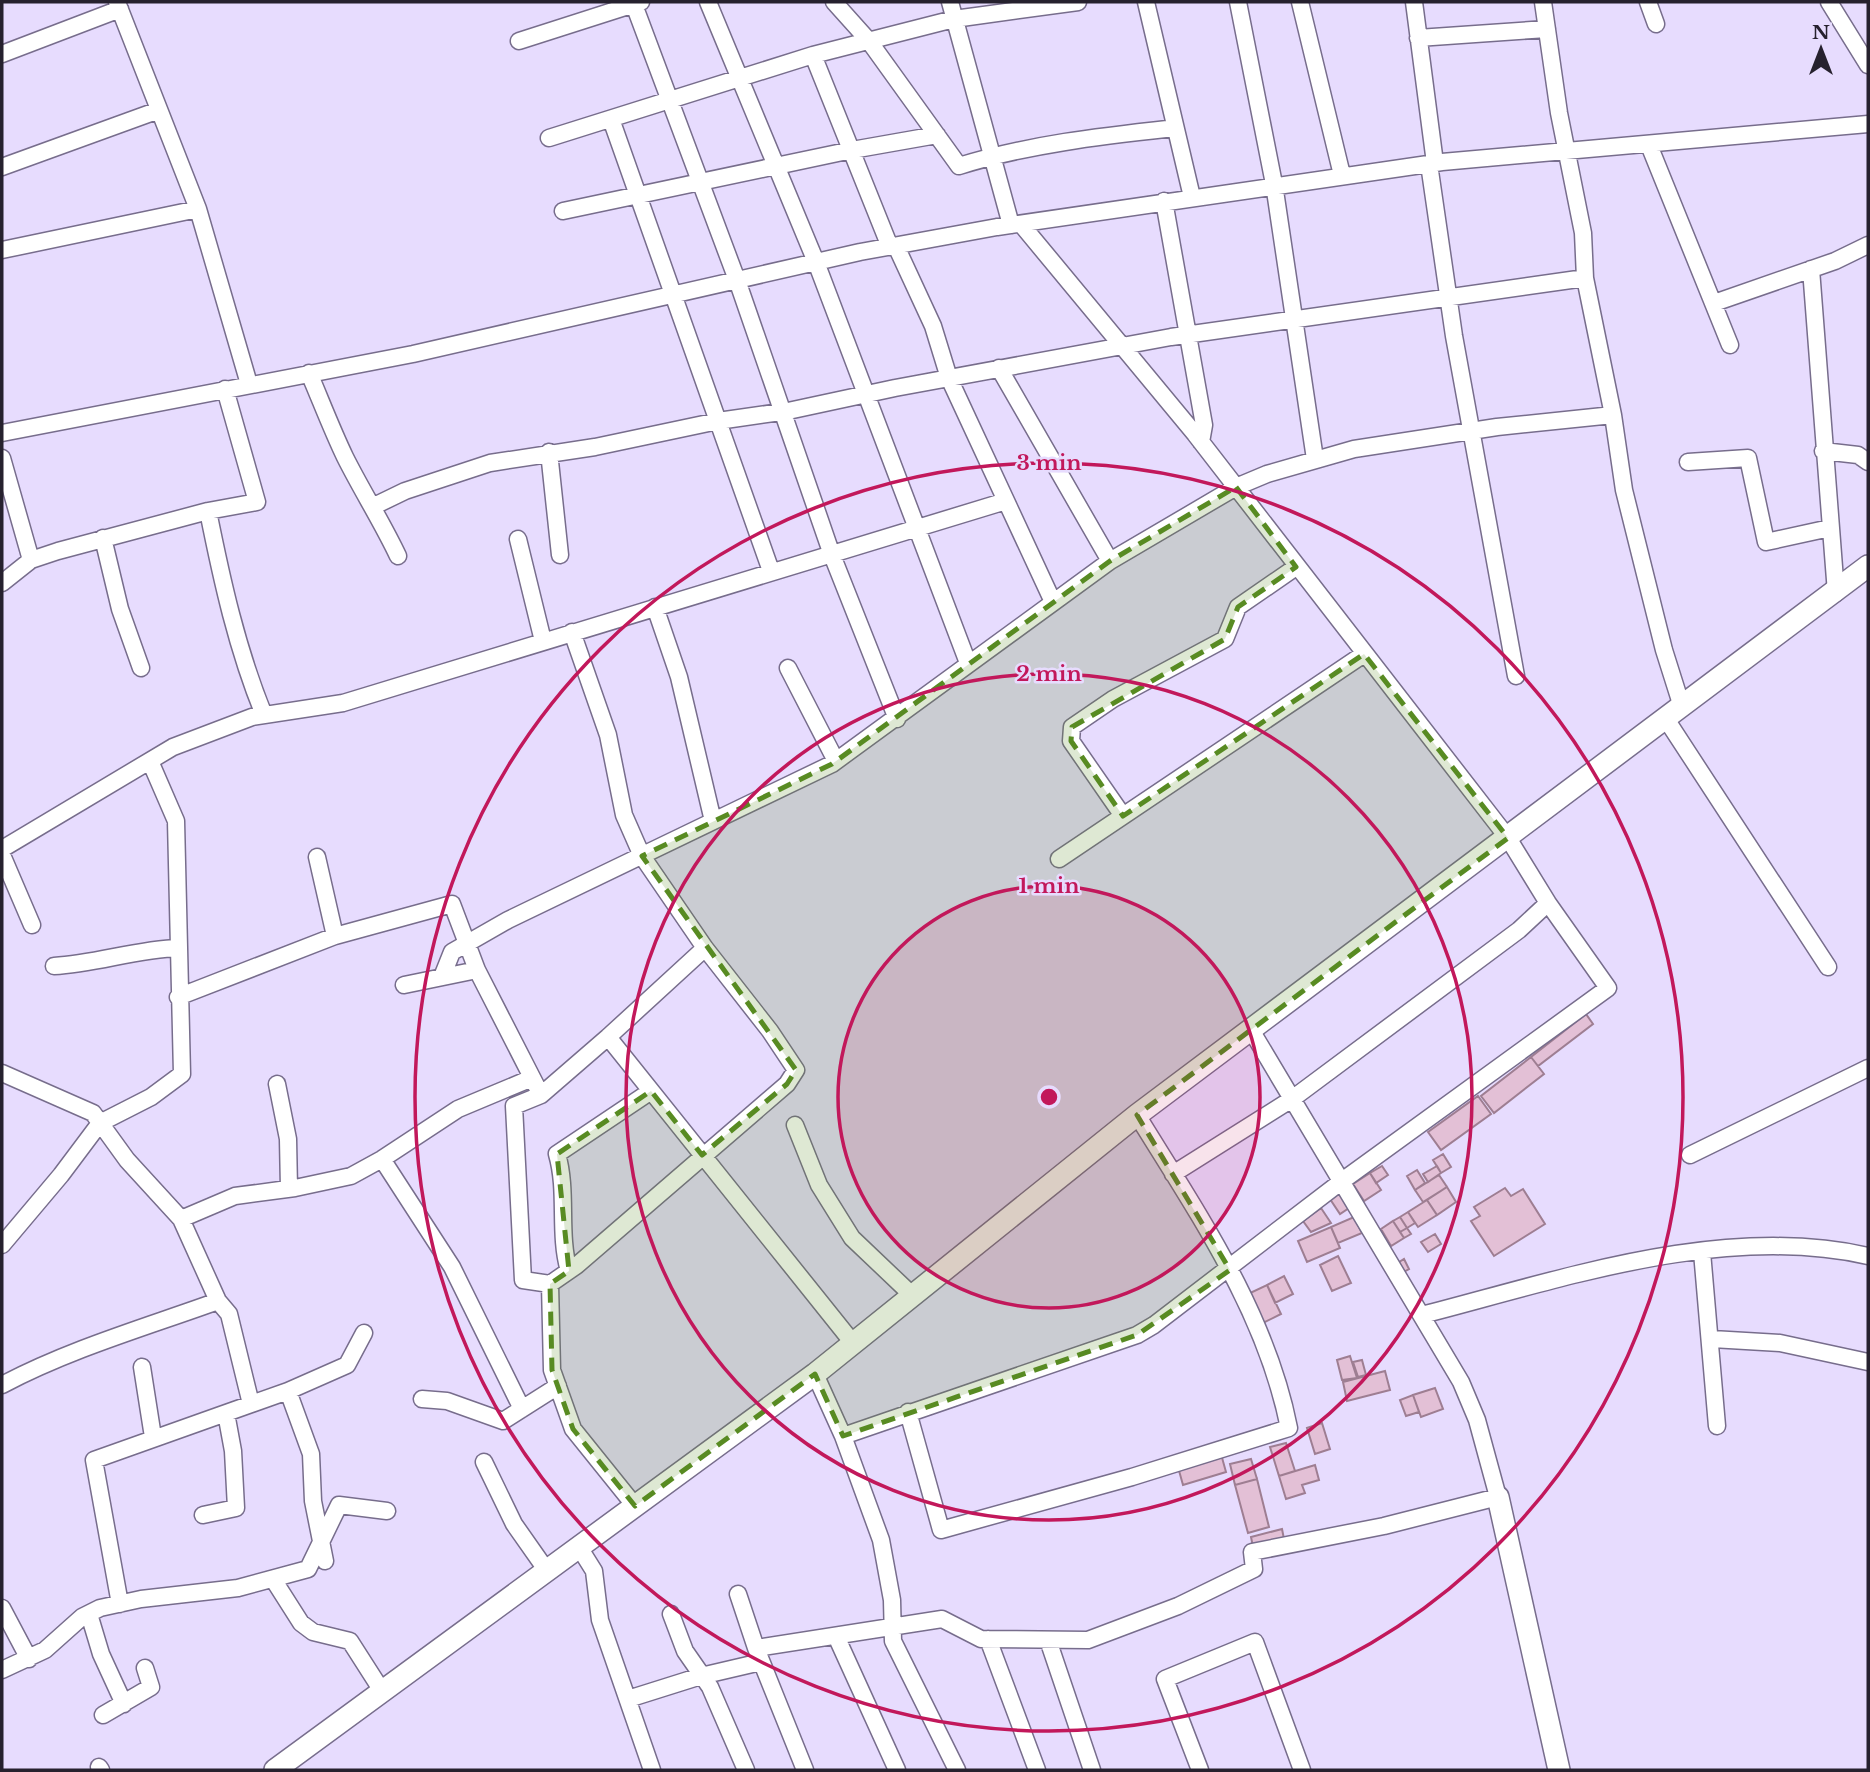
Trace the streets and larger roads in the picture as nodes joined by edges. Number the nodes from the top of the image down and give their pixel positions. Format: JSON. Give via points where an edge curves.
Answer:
{"nodes":[{"id":1,"x":708,"y":2,"type":"edge"},
{"id":2,"x":834,"y":2,"type":"edge"},
{"id":3,"x":950,"y":2,"type":"edge"},
{"id":4,"x":1078,"y":2,"type":"edge"},
{"id":5,"x":1146,"y":2,"type":"edge"},
{"id":6,"x":1238,"y":2,"type":"edge"},
{"id":7,"x":1300,"y":2,"type":"edge"},
{"id":8,"x":1414,"y":2,"type":"edge"},
{"id":9,"x":1543,"y":2,"type":"edge"},
{"id":10,"x":1648,"y":2,"type":"edge"},
{"id":11,"x":1829,"y":2,"type":"edge"},
{"id":12,"x":637,"y":3,"type":"edge"},
{"id":13,"x":118,"y":6,"type":"edge"},
{"id":14,"x":954,"y":19,"type":"junction"},
{"id":15,"x":1656,"y":24,"type":"dead end"},
{"id":16,"x":1547,"y":29,"type":"junction"},
{"id":17,"x":1418,"y":38,"type":"junction"},
{"id":18,"x":519,"y":41,"type":"dead end"},
{"id":19,"x":869,"y":41,"type":"junction"},
{"id":20,"x":2,"y":54,"type":"edge"},
{"id":21,"x":813,"y":55,"type":"junction"},
{"id":22,"x":1868,"y":65,"type":"edge"},
{"id":23,"x":740,"y":78,"type":"junction"},
{"id":24,"x":669,"y":100,"type":"junction"},
{"id":25,"x":159,"y":110,"type":"junction"},
{"id":26,"x":611,"y":119,"type":"junction"},
{"id":27,"x":1868,"y":124,"type":"edge"},
{"id":28,"x":1175,"y":128,"type":"junction"},
{"id":29,"x":937,"y":135,"type":"junction"},
{"id":30,"x":550,"y":138,"type":"dead end"},
{"id":31,"x":1649,"y":145,"type":"junction"},
{"id":32,"x":852,"y":150,"type":"junction"},
{"id":33,"x":1566,"y":152,"type":"junction"},
{"id":34,"x":992,"y":155,"type":"junction"},
{"id":35,"x":1432,"y":163,"type":"junction"},
{"id":36,"x":776,"y":165,"type":"junction"},
{"id":37,"x":2,"y":167,"type":"edge"},
{"id":38,"x":1342,"y":175,"type":"junction"},
{"id":39,"x":700,"y":182,"type":"junction"},
{"id":40,"x":1274,"y":184,"type":"junction"},
{"id":41,"x":1192,"y":197,"type":"junction"},
{"id":42,"x":638,"y":198,"type":"junction"},
{"id":43,"x":1164,"y":201,"type":"junction"},
{"id":44,"x":198,"y":209,"type":"junction"},
{"id":45,"x":563,"y":211,"type":"dead end"},
{"id":46,"x":1016,"y":224,"type":"junction"},
{"id":47,"x":1868,"y":245,"type":"edge"},
{"id":48,"x":893,"y":246,"type":"junction"},
{"id":49,"x":2,"y":250,"type":"edge"},
{"id":50,"x":816,"y":262,"type":"junction"},
{"id":51,"x":1811,"y":269,"type":"junction"},
{"id":52,"x":1585,"y":278,"type":"junction"},
{"id":53,"x":737,"y":280,"type":"junction"},
{"id":54,"x":673,"y":295,"type":"junction"},
{"id":55,"x":1449,"y":299,"type":"junction"},
{"id":56,"x":1714,"y":303,"type":"junction"},
{"id":57,"x":1294,"y":319,"type":"junction"},
{"id":58,"x":1187,"y":335,"type":"junction"},
{"id":59,"x":1730,"y":345,"type":"dead end"},
{"id":60,"x":1122,"y":346,"type":"junction"},
{"id":61,"x":999,"y":368,"type":"junction"},
{"id":62,"x":309,"y":373,"type":"junction"},
{"id":63,"x":949,"y":378,"type":"junction"},
{"id":64,"x":249,"y":384,"type":"junction"},
{"id":65,"x":225,"y":389,"type":"junction"},
{"id":66,"x":864,"y":394,"type":"junction"},
{"id":67,"x":780,"y":412,"type":"junction"},
{"id":68,"x":1613,"y":415,"type":"junction"},
{"id":69,"x":718,"y":421,"type":"junction"},
{"id":70,"x":1471,"y":430,"type":"junction"},
{"id":71,"x":2,"y":433,"type":"edge"},
{"id":72,"x":1201,"y":442,"type":"junction"},
{"id":73,"x":1823,"y":451,"type":"junction"},
{"id":74,"x":550,"y":452,"type":"junction"},
{"id":75,"x":2,"y":458,"type":"edge"},
{"id":76,"x":1315,"y":459,"type":"junction"},
{"id":77,"x":1688,"y":462,"type":"dead end"},
{"id":78,"x":1868,"y":462,"type":"edge"},
{"id":79,"x":1236,"y":487,"type":"junction"},
{"id":80,"x":1006,"y":501,"type":"junction"},
{"id":81,"x":374,"y":506,"type":"junction"},
{"id":82,"x":208,"y":511,"type":"junction"},
{"id":83,"x":1830,"y":528,"type":"junction"},
{"id":84,"x":916,"y":529,"type":"junction"},
{"id":85,"x":103,"y":538,"type":"junction"},
{"id":86,"x":519,"y":539,"type":"dead end"},
{"id":87,"x":560,"y":555,"type":"dead end"},
{"id":88,"x":832,"y":555,"type":"junction"},
{"id":89,"x":398,"y":556,"type":"dead end"},
{"id":90,"x":31,"y":560,"type":"junction"},
{"id":91,"x":1110,"y":561,"type":"junction"},
{"id":92,"x":1868,"y":566,"type":"edge"},
{"id":93,"x":1296,"y":567,"type":"junction"},
{"id":94,"x":771,"y":570,"type":"junction"},
{"id":95,"x":2,"y":583,"type":"edge"},
{"id":96,"x":1836,"y":593,"type":"junction"},
{"id":97,"x":1053,"y":602,"type":"junction"},
{"id":98,"x":655,"y":607,"type":"junction"},
{"id":99,"x":572,"y":632,"type":"junction"},
{"id":100,"x":543,"y":641,"type":"junction"},
{"id":101,"x":1364,"y":654,"type":"junction"},
{"id":102,"x":968,"y":663,"type":"junction"},
{"id":103,"x":141,"y":668,"type":"dead end"},
{"id":104,"x":788,"y":668,"type":"dead end"},
{"id":105,"x":1516,"y":676,"type":"dead end"},
{"id":106,"x":1674,"y":713,"type":"junction"},
{"id":107,"x":264,"y":715,"type":"junction"},
{"id":108,"x":897,"y":719,"type":"junction"},
{"id":109,"x":150,"y":761,"type":"junction"},
{"id":110,"x":836,"y":761,"type":"junction"},
{"id":111,"x":1123,"y":816,"type":"junction"},
{"id":112,"x":713,"y":821,"type":"junction"},
{"id":113,"x":1508,"y":838,"type":"junction"},
{"id":114,"x":2,"y":849,"type":"edge"},
{"id":115,"x":2,"y":855,"type":"edge"},
{"id":116,"x":642,"y":856,"type":"junction"},
{"id":117,"x":317,"y":857,"type":"dead end"},
{"id":118,"x":1059,"y":859,"type":"dead end"},
{"id":119,"x":1548,"y":904,"type":"junction"},
{"id":120,"x":32,"y":925,"type":"dead end"},
{"id":121,"x":335,"y":936,"type":"junction"},
{"id":122,"x":468,"y":944,"type":"junction"},
{"id":123,"x":179,"y":948,"type":"junction"},
{"id":124,"x":705,"y":948,"type":"junction"},
{"id":125,"x":54,"y":966,"type":"dead end"},
{"id":126,"x":1828,"y":967,"type":"dead end"},
{"id":127,"x":477,"y":970,"type":"junction"},
{"id":128,"x":442,"y":977,"type":"junction"},
{"id":129,"x":404,"y":985,"type":"dead end"},
{"id":130,"x":178,"y":997,"type":"junction"},
{"id":131,"x":1251,"y":1030,"type":"junction"},
{"id":132,"x":608,"y":1037,"type":"junction"},
{"id":133,"x":1868,"y":1068,"type":"edge"},
{"id":134,"x":2,"y":1073,"type":"edge"},
{"id":135,"x":532,"y":1078,"type":"junction"},
{"id":136,"x":277,"y":1084,"type":"dead end"},
{"id":137,"x":651,"y":1091,"type":"junction"},
{"id":138,"x":541,"y":1095,"type":"junction"},
{"id":139,"x":1292,"y":1099,"type":"junction"},
{"id":140,"x":1137,"y":1115,"type":"junction"},
{"id":141,"x":100,"y":1123,"type":"junction"},
{"id":142,"x":795,"y":1125,"type":"dead end"},
{"id":143,"x":702,"y":1155,"type":"junction"},
{"id":144,"x":1690,"y":1155,"type":"dead end"},
{"id":145,"x":382,"y":1159,"type":"junction"},
{"id":146,"x":1173,"y":1174,"type":"junction"},
{"id":147,"x":1342,"y":1181,"type":"junction"},
{"id":148,"x":289,"y":1189,"type":"junction"},
{"id":149,"x":181,"y":1219,"type":"junction"},
{"id":150,"x":2,"y":1245,"type":"edge"},
{"id":151,"x":1702,"y":1252,"type":"junction"},
{"id":152,"x":1868,"y":1256,"type":"edge"},
{"id":153,"x":1230,"y":1269,"type":"junction"},
{"id":154,"x":569,"y":1271,"type":"junction"},
{"id":155,"x":551,"y":1284,"type":"junction"},
{"id":156,"x":913,"y":1296,"type":"junction"},
{"id":157,"x":218,"y":1301,"type":"junction"},
{"id":158,"x":1422,"y":1315,"type":"junction"},
{"id":159,"x":364,"y":1333,"type":"dead end"},
{"id":160,"x":1712,"y":1339,"type":"junction"},
{"id":161,"x":853,"y":1343,"type":"junction"},
{"id":162,"x":1868,"y":1362,"type":"edge"},
{"id":163,"x":142,"y":1367,"type":"dead end"},
{"id":164,"x":815,"y":1374,"type":"junction"},
{"id":165,"x":2,"y":1385,"type":"edge"},
{"id":166,"x":558,"y":1386,"type":"junction"},
{"id":167,"x":288,"y":1391,"type":"junction"},
{"id":168,"x":422,"y":1399,"type":"dead end"},
{"id":169,"x":251,"y":1404,"type":"junction"},
{"id":170,"x":522,"y":1409,"type":"junction"},
{"id":171,"x":908,"y":1412,"type":"junction"},
{"id":172,"x":226,"y":1413,"type":"junction"},
{"id":173,"x":1717,"y":1426,"type":"dead end"},
{"id":174,"x":842,"y":1436,"type":"junction"},
{"id":175,"x":153,"y":1437,"type":"junction"},
{"id":176,"x":484,"y":1462,"type":"dead end"},
{"id":177,"x":1498,"y":1497,"type":"junction"},
{"id":178,"x":635,"y":1506,"type":"junction"},
{"id":179,"x":387,"y":1511,"type":"dead end"},
{"id":180,"x":203,"y":1515,"type":"dead end"},
{"id":181,"x":321,"y":1540,"type":"junction"},
{"id":182,"x":579,"y":1547,"type":"junction"},
{"id":183,"x":325,"y":1561,"type":"dead end"},
{"id":184,"x":547,"y":1571,"type":"junction"},
{"id":185,"x":272,"y":1579,"type":"junction"},
{"id":186,"x":738,"y":1594,"type":"dead end"},
{"id":187,"x":120,"y":1604,"type":"junction"},
{"id":188,"x":2,"y":1608,"type":"edge"},
{"id":189,"x":89,"y":1614,"type":"junction"},
{"id":190,"x":671,"y":1614,"type":"dead end"},
{"id":191,"x":892,"y":1627,"type":"junction"},
{"id":192,"x":836,"y":1636,"type":"junction"},
{"id":193,"x":988,"y":1639,"type":"junction"},
{"id":194,"x":1048,"y":1640,"type":"junction"},
{"id":195,"x":759,"y":1655,"type":"junction"},
{"id":196,"x":29,"y":1659,"type":"junction"},
{"id":197,"x":145,"y":1668,"type":"dead end"},
{"id":198,"x":2,"y":1670,"type":"edge"},
{"id":199,"x":701,"y":1676,"type":"junction"},
{"id":200,"x":382,"y":1692,"type":"junction"},
{"id":201,"x":628,"y":1699,"type":"junction"},
{"id":202,"x":124,"y":1704,"type":"junction"},
{"id":203,"x":103,"y":1715,"type":"dead end"},
{"id":204,"x":275,"y":1770,"type":"edge"},
{"id":205,"x":652,"y":1770,"type":"edge"},
{"id":206,"x":746,"y":1770,"type":"edge"},
{"id":207,"x":805,"y":1770,"type":"edge"},
{"id":208,"x":897,"y":1770,"type":"edge"},
{"id":209,"x":957,"y":1770,"type":"edge"},
{"id":210,"x":1037,"y":1770,"type":"edge"},
{"id":211,"x":1092,"y":1770,"type":"edge"},
{"id":212,"x":1199,"y":1770,"type":"edge"},
{"id":213,"x":1302,"y":1770,"type":"edge"},
{"id":214,"x":1559,"y":1770,"type":"edge"}],
"edges":[{"from":1,"to":23,"type":"street"},
{"from":2,"to":19,"type":"street"},
{"from":3,"to":14,"type":"street"},
{"from":4,"to":14,"type":"street"},
{"from":5,"to":28,"type":"street"},
{"from":6,"to":40,"type":"street"},
{"from":7,"to":38,"type":"street"},
{"from":8,"to":17,"type":"street"},
{"from":9,"to":16,"type":"street"},
{"from":10,"to":15,"type":"street"},
{"from":11,"to":22,"type":"street"},
{"from":12,"to":18,"type":"street"},
{"from":12,"to":24,"type":"street"},
{"from":13,"to":20,"type":"street"},
{"from":13,"to":25,"type":"street"},
{"from":14,"to":19,"type":"street"},
{"from":14,"to":34,"type":"street"},
{"from":16,"to":17,"type":"street"},
{"from":16,"to":33,"type":"street"},
{"from":17,"to":35,"type":"street"},
{"from":19,"to":21,"type":"street"},
{"from":19,"to":29,"type":"street"},
{"from":21,"to":23,"type":"street"},
{"from":21,"to":32,"type":"street"},
{"from":23,"to":24,"type":"street"},
{"from":23,"to":36,"type":"street"},
{"from":24,"to":26,"type":"street"},
{"from":24,"to":39,"type":"street"},
{"from":25,"to":37,"type":"street"},
{"from":25,"to":44,"type":"street"},
{"from":26,"to":30,"type":"street"},
{"from":26,"to":42,"type":"street"},
{"from":27,"to":31,"type":"street"},
{"from":28,"to":34,"type":"street"},
{"from":28,"to":41,"type":"street"},
{"from":29,"to":32,"type":"street"},
{"from":29,"to":34,"type":"street","via":[[959,166]]},
{"from":31,"to":33,"type":"street"},
{"from":31,"to":56,"type":"street"},
{"from":32,"to":36,"type":"street"},
{"from":32,"to":48,"type":"street"},
{"from":33,"to":35,"type":"street"},
{"from":33,"to":52,"type":"street","via":[[1583,233]]},
{"from":34,"to":46,"type":"street"},
{"from":35,"to":38,"type":"street"},
{"from":35,"to":55,"type":"street"},
{"from":36,"to":39,"type":"street"},
{"from":36,"to":50,"type":"street"},
{"from":38,"to":40,"type":"street"},
{"from":39,"to":42,"type":"street"},
{"from":39,"to":53,"type":"street"},
{"from":40,"to":41,"type":"street"},
{"from":40,"to":57,"type":"street"},
{"from":41,"to":43,"type":"street"},
{"from":42,"to":45,"type":"street"},
{"from":42,"to":54,"type":"street"},
{"from":43,"to":46,"type":"street"},
{"from":43,"to":58,"type":"street"},
{"from":44,"to":49,"type":"street"},
{"from":44,"to":64,"type":"street"},
{"from":46,"to":48,"type":"street"},
{"from":46,"to":60,"type":"street"},
{"from":47,"to":51,"type":"street"},
{"from":48,"to":50,"type":"street"},
{"from":48,"to":63,"type":"street","via":[[933,326]]},
{"from":50,"to":53,"type":"street"},
{"from":50,"to":66,"type":"street"},
{"from":51,"to":56,"type":"street"},
{"from":51,"to":73,"type":"street"},
{"from":52,"to":55,"type":"street"},
{"from":52,"to":68,"type":"street"},
{"from":53,"to":54,"type":"street"},
{"from":53,"to":67,"type":"street"},
{"from":54,"to":62,"type":"street"},
{"from":54,"to":69,"type":"street"},
{"from":55,"to":57,"type":"street"},
{"from":55,"to":70,"type":"street"},
{"from":56,"to":59,"type":"street"},
{"from":57,"to":58,"type":"street"},
{"from":57,"to":76,"type":"street"},
{"from":58,"to":60,"type":"street"},
{"from":58,"to":72,"type":"street","via":[[1204,425]]},
{"from":60,"to":61,"type":"street"},
{"from":60,"to":72,"type":"street"},
{"from":61,"to":63,"type":"street"},
{"from":61,"to":91,"type":"street"},
{"from":62,"to":64,"type":"street"},
{"from":62,"to":81,"type":"street","via":[[344,456]]},
{"from":63,"to":66,"type":"street"},
{"from":63,"to":80,"type":"street"},
{"from":64,"to":65,"type":"street"},
{"from":65,"to":71,"type":"street"},
{"from":65,"to":82,"type":"street","via":[[257,502]]},
{"from":66,"to":67,"type":"street"},
{"from":66,"to":84,"type":"street"},
{"from":67,"to":69,"type":"street"},
{"from":67,"to":88,"type":"street"},
{"from":68,"to":70,"type":"street"},
{"from":68,"to":106,"type":"street","via":[[1624,490],[1664,650]]},
{"from":69,"to":74,"type":"street"},
{"from":69,"to":94,"type":"street"},
{"from":70,"to":76,"type":"street"},
{"from":70,"to":105,"type":"street"},
{"from":72,"to":79,"type":"street"},
{"from":73,"to":78,"type":"street","via":[[1858,455]]},
{"from":73,"to":83,"type":"street"},
{"from":74,"to":81,"type":"street","via":[[490,463]]},
{"from":74,"to":87,"type":"street"},
{"from":75,"to":90,"type":"street"},
{"from":76,"to":79,"type":"street"},
{"from":77,"to":83,"type":"street","via":[[1748,458],[1766,542]]},
{"from":79,"to":91,"type":"street"},
{"from":79,"to":93,"type":"street"},
{"from":80,"to":84,"type":"street"},
{"from":80,"to":97,"type":"street"},
{"from":81,"to":89,"type":"street"},
{"from":82,"to":85,"type":"street"},
{"from":82,"to":107,"type":"street","via":[[235,632]]},
{"from":83,"to":96,"type":"street"},
{"from":84,"to":88,"type":"street"},
{"from":84,"to":102,"type":"street"},
{"from":85,"to":90,"type":"street"},
{"from":85,"to":103,"type":"street","via":[[120,609]]},
{"from":86,"to":100,"type":"street"},
{"from":88,"to":94,"type":"street"},
{"from":88,"to":108,"type":"street"},
{"from":90,"to":95,"type":"street"},
{"from":91,"to":97,"type":"street"},
{"from":92,"to":96,"type":"street"},
{"from":93,"to":101,"type":"street"},
{"from":93,"to":111,"type":"street","via":[[1238,607],[1225,639],[1072,727],[1071,741]]},
{"from":94,"to":98,"type":"street"},
{"from":96,"to":106,"type":"street"},
{"from":97,"to":102,"type":"street"},
{"from":98,"to":99,"type":"street"},
{"from":98,"to":112,"type":"street","via":[[679,677]]},
{"from":99,"to":100,"type":"street"},
{"from":99,"to":116,"type":"street","via":[[608,735],[624,815]]},
{"from":100,"to":107,"type":"street","via":[[343,703]]},
{"from":101,"to":111,"type":"street"},
{"from":101,"to":113,"type":"street"},
{"from":102,"to":108,"type":"street"},
{"from":104,"to":110,"type":"street"},
{"from":106,"to":113,"type":"street"},
{"from":106,"to":126,"type":"street"},
{"from":107,"to":109,"type":"street","via":[[173,747]]},
{"from":108,"to":110,"type":"street"},
{"from":109,"to":114,"type":"street"},
{"from":109,"to":123,"type":"street","via":[[176,821]]},
{"from":110,"to":112,"type":"street"},
{"from":111,"to":118,"type":"street"},
{"from":112,"to":116,"type":"street"},
{"from":113,"to":119,"type":"street"},
{"from":113,"to":131,"type":"street"},
{"from":115,"to":120,"type":"street"},
{"from":116,"to":122,"type":"street"},
{"from":116,"to":124,"type":"street"},
{"from":117,"to":121,"type":"street"},
{"from":119,"to":139,"type":"street"},
{"from":119,"to":147,"type":"street","via":[[1608,988]]},
{"from":121,"to":122,"type":"street","via":[[452,904]]},
{"from":121,"to":130,"type":"street"},
{"from":122,"to":127,"type":"street"},
{"from":122,"to":128,"type":"street","via":[[452,952]]},
{"from":123,"to":125,"type":"street","via":[[145,949],[80,965]]},
{"from":123,"to":130,"type":"street"},
{"from":124,"to":132,"type":"street"},
{"from":124,"to":143,"type":"street","via":[[796,1070],[787,1084]]},
{"from":127,"to":128,"type":"street"},
{"from":127,"to":135,"type":"street"},
{"from":128,"to":129,"type":"street"},
{"from":130,"to":141,"type":"street","via":[[182,1074],[151,1097]]},
{"from":131,"to":139,"type":"street"},
{"from":131,"to":140,"type":"street"},
{"from":132,"to":137,"type":"street"},
{"from":132,"to":138,"type":"street"},
{"from":133,"to":144,"type":"street"},
{"from":134,"to":141,"type":"street","via":[[93,1113]]},
{"from":135,"to":138,"type":"street"},
{"from":135,"to":145,"type":"street","via":[[458,1109]]},
{"from":136,"to":148,"type":"street","via":[[288,1139]]},
{"from":137,"to":143,"type":"street"},
{"from":137,"to":154,"type":"street","via":[[557,1154]]},
{"from":138,"to":155,"type":"street","via":[[514,1106],[521,1254],[523,1280]]},
{"from":139,"to":146,"type":"street"},
{"from":139,"to":147,"type":"street"},
{"from":140,"to":146,"type":"street"},
{"from":140,"to":156,"type":"street"},
{"from":141,"to":149,"type":"street"},
{"from":141,"to":150,"type":"street"},
{"from":142,"to":156,"type":"street","via":[[819,1185],[852,1238]]},
{"from":143,"to":154,"type":"street"},
{"from":143,"to":161,"type":"street"},
{"from":145,"to":148,"type":"street","via":[[351,1176]]},
{"from":145,"to":170,"type":"street","via":[[452,1267]]},
{"from":146,"to":153,"type":"street"},
{"from":147,"to":153,"type":"street"},
{"from":147,"to":158,"type":"street"},
{"from":148,"to":149,"type":"street","via":[[235,1196]]},
{"from":149,"to":157,"type":"street"},
{"from":151,"to":152,"type":"street","via":[[1775,1246]]},
{"from":151,"to":158,"type":"street","via":[[1607,1268]]},
{"from":151,"to":160,"type":"street"},
{"from":153,"to":171,"type":"street","via":[[1137,1335]]},
{"from":153,"to":171,"type":"street","via":[[1275,1367],[1289,1428],[942,1530]]},
{"from":154,"to":155,"type":"street"},
{"from":155,"to":166,"type":"street","via":[[550,1355]]},
{"from":156,"to":161,"type":"street"},
{"from":157,"to":165,"type":"street","via":[[55,1359]]},
{"from":157,"to":169,"type":"street","via":[[229,1314]]},
{"from":158,"to":177,"type":"street","via":[[1477,1420]]},
{"from":159,"to":167,"type":"street","via":[[347,1365]]},
{"from":160,"to":162,"type":"street","via":[[1780,1343]]},
{"from":160,"to":173,"type":"street"},
{"from":161,"to":164,"type":"street"},
{"from":163,"to":175,"type":"street"},
{"from":164,"to":174,"type":"street"},
{"from":164,"to":178,"type":"street"},
{"from":166,"to":170,"type":"street"},
{"from":166,"to":178,"type":"street","via":[[573,1429]]},
{"from":167,"to":169,"type":"street"},
{"from":167,"to":181,"type":"street","via":[[311,1454],[313,1502]]},
{"from":168,"to":170,"type":"street","via":[[447,1401],[503,1421]]},
{"from":169,"to":172,"type":"street"},
{"from":171,"to":174,"type":"street"},
{"from":172,"to":175,"type":"street"},
{"from":172,"to":180,"type":"street","via":[[236,1508]]},
{"from":174,"to":191,"type":"street","via":[[881,1540]]},
{"from":175,"to":187,"type":"street","via":[[94,1460]]},
{"from":176,"to":184,"type":"street","via":[[514,1524]]},
{"from":177,"to":194,"type":"street","via":[[1252,1552],[1254,1569],[1178,1606],[1088,1640]]},
{"from":177,"to":214,"type":"street"},
{"from":178,"to":182,"type":"street"},
{"from":179,"to":181,"type":"street","via":[[339,1505]]},
{"from":181,"to":183,"type":"street"},
{"from":181,"to":185,"type":"street","via":[[308,1569]]},
{"from":182,"to":184,"type":"street"},
{"from":182,"to":201,"type":"street","via":[[594,1571],[600,1620]]},
{"from":184,"to":200,"type":"street"},
{"from":185,"to":187,"type":"street"},
{"from":185,"to":200,"type":"street","via":[[301,1623],[313,1632],[350,1641]]},
{"from":186,"to":195,"type":"street"},
{"from":187,"to":189,"type":"street"},
{"from":188,"to":196,"type":"street"},
{"from":189,"to":196,"type":"street"},
{"from":189,"to":202,"type":"street"},
{"from":190,"to":199,"type":"street","via":[[685,1651]]},
{"from":191,"to":192,"type":"street"},
{"from":191,"to":193,"type":"street","via":[[942,1619]]},
{"from":191,"to":209,"type":"street","via":[[893,1641]]},
{"from":192,"to":195,"type":"street"},
{"from":192,"to":208,"type":"street"},
{"from":193,"to":194,"type":"street"},
{"from":193,"to":210,"type":"street"},
{"from":194,"to":211,"type":"street"},
{"from":195,"to":199,"type":"street"},
{"from":195,"to":207,"type":"street"},
{"from":196,"to":198,"type":"street"},
{"from":197,"to":202,"type":"street","via":[[151,1687]]},
{"from":199,"to":201,"type":"street"},
{"from":199,"to":206,"type":"street"},
{"from":200,"to":204,"type":"street"},
{"from":201,"to":205,"type":"street"},
{"from":202,"to":203,"type":"street"},
{"from":212,"to":213,"type":"street","via":[[1165,1679],[1255,1642]]}]}
